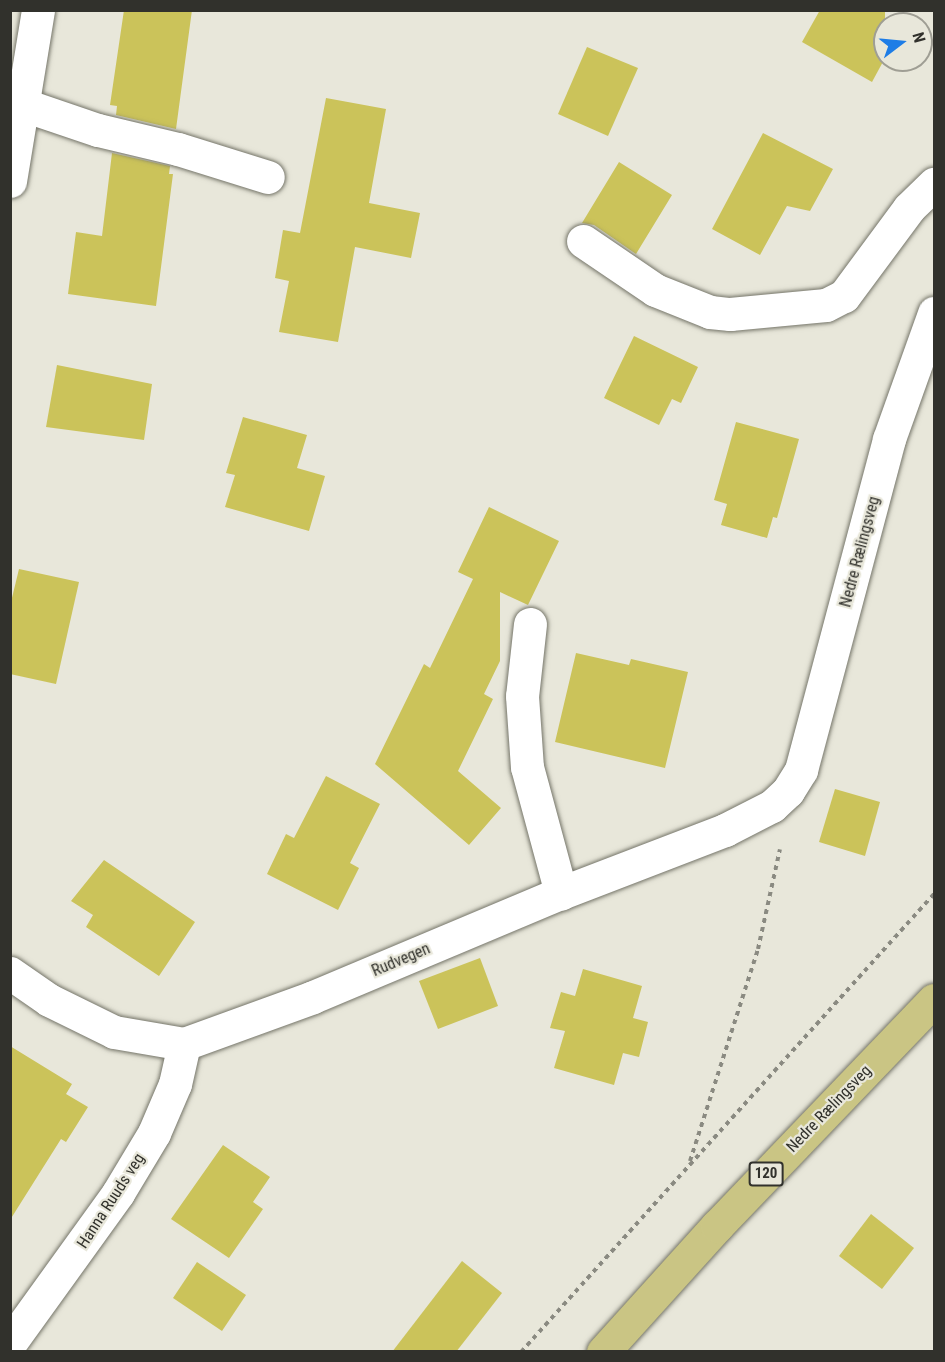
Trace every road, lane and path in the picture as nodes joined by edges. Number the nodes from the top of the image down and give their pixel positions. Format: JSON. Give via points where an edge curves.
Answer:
{"nodes":[{"id":1,"x":38,"y":10,"type":"edge"},
{"id":2,"x":24,"y":105,"type":"junction"},
{"id":3,"x":268,"y":177,"type":"dead end"},
{"id":4,"x":10,"y":181,"type":"edge"},
{"id":5,"x":934,"y":184,"type":"edge"},
{"id":6,"x":583,"y":241,"type":"dead end"},
{"id":7,"x":934,"y":314,"type":"edge"},
{"id":8,"x":530,"y":624,"type":"dead end"},
{"id":9,"x":788,"y":791,"type":"junction"},
{"id":10,"x":561,"y":893,"type":"junction"},
{"id":11,"x":934,"y":894,"type":"edge"},
{"id":12,"x":10,"y":973,"type":"edge"},
{"id":13,"x":934,"y":1000,"type":"edge"},
{"id":14,"x":184,"y":1044,"type":"junction"},
{"id":15,"x":690,"y":1164,"type":"junction"},
{"id":16,"x":10,"y":1343,"type":"edge"},
{"id":17,"x":521,"y":1352,"type":"edge"},
{"id":18,"x":603,"y":1352,"type":"edge"}],
"edges":[{"from":1,"to":2,"type":"street"},
{"from":2,"to":3,"type":"street","via":[[98,130],[178,149]]},
{"from":2,"to":4,"type":"street"},
{"from":5,"to":6,"type":"street","via":[[909,208],[844,296],[826,305],[730,314],[710,312],[655,290]]},
{"from":7,"to":9,"type":"street","name":"Nedre Rælingsveg","via":[[889,440],[808,748]]},
{"from":8,"to":10,"type":"street","via":[[522,696],[527,767]]},
{"from":9,"to":10,"type":"street","name":"Rudvegen","via":[[772,806],[725,830]]},
{"from":9,"to":15,"type":"path","via":[[777,871],[758,949]]},
{"from":10,"to":14,"type":"street","name":"Rudvegen","via":[[313,997]]},
{"from":11,"to":15,"type":"path"},
{"from":12,"to":14,"type":"street","name":"Rudvegen","via":[[48,1000],[114,1032]]},
{"from":13,"to":18,"type":"main road","name":"Nedre Rælingsveg","number":"120","via":[[717,1226]]},
{"from":14,"to":16,"type":"street","name":"Hanna Ruuds veg","via":[[175,1084],[154,1133],[118,1193]]},
{"from":15,"to":17,"type":"path"}]}
